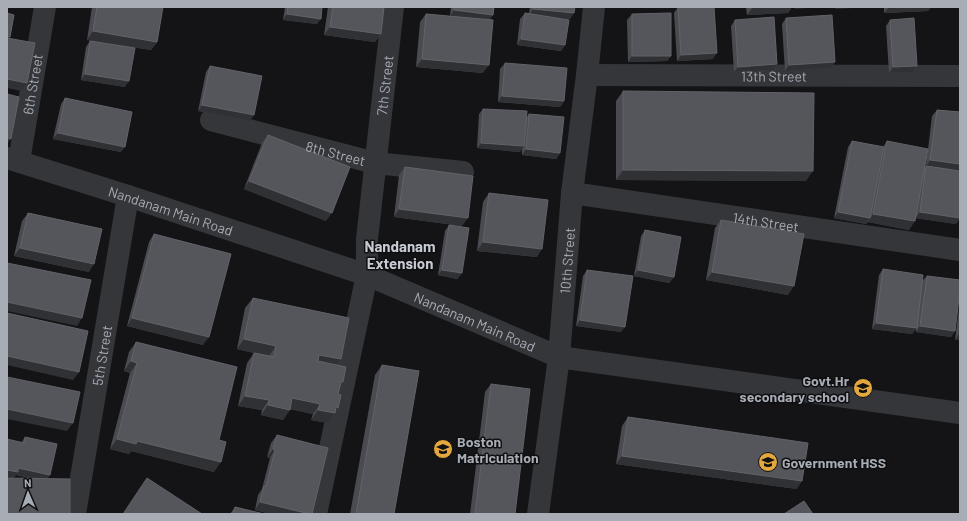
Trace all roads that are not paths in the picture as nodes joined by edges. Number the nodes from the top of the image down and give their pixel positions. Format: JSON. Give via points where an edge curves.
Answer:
{"nodes":[{"id":1,"x":45,"y":7,"type":"edge"},
{"id":2,"x":393,"y":7,"type":"edge"},
{"id":3,"x":594,"y":7,"type":"edge"},
{"id":4,"x":587,"y":75,"type":"junction"},
{"id":5,"x":960,"y":76,"type":"edge"},
{"id":6,"x":211,"y":120,"type":"dead end"},
{"id":7,"x":13,"y":159,"type":"edge"},
{"id":8,"x":375,"y":163,"type":"junction"},
{"id":9,"x":463,"y":172,"type":"dead end"},
{"id":10,"x":572,"y":193,"type":"junction"},
{"id":11,"x":128,"y":196,"type":"junction"},
{"id":12,"x":960,"y":250,"type":"edge"},
{"id":13,"x":367,"y":276,"type":"junction"},
{"id":14,"x":559,"y":357,"type":"junction"},
{"id":15,"x":960,"y":413,"type":"edge"},
{"id":16,"x":75,"y":514,"type":"edge"},
{"id":17,"x":316,"y":514,"type":"edge"},
{"id":18,"x":538,"y":514,"type":"edge"}],
"edges":[{"from":1,"to":7,"type":"street","name":"6th Street"},
{"from":2,"to":8,"type":"street","name":"7th Street"},
{"from":3,"to":4,"type":"street","name":"10th Street"},
{"from":4,"to":5,"type":"street","name":"13th Street"},
{"from":4,"to":10,"type":"street","name":"10th Street"},
{"from":6,"to":8,"type":"street","name":"8th Street"},
{"from":7,"to":11,"type":"street","name":"Nandanam Main Road"},
{"from":8,"to":9,"type":"street","name":"8th Street"},
{"from":8,"to":13,"type":"street","name":"7th Street","via":[[367,239]]},
{"from":10,"to":12,"type":"street","name":"14th Street"},
{"from":10,"to":14,"type":"street","name":"10th Street"},
{"from":11,"to":13,"type":"street","name":"Nandanam Main Road"},
{"from":11,"to":16,"type":"street","name":"5th Street"},
{"from":13,"to":14,"type":"street","name":"Nandanam Main Road"},
{"from":13,"to":17,"type":"street","name":"7th Street"},
{"from":14,"to":15,"type":"street","name":"Nandanam Main Road"},
{"from":14,"to":18,"type":"street","name":"10th Street"}]}
